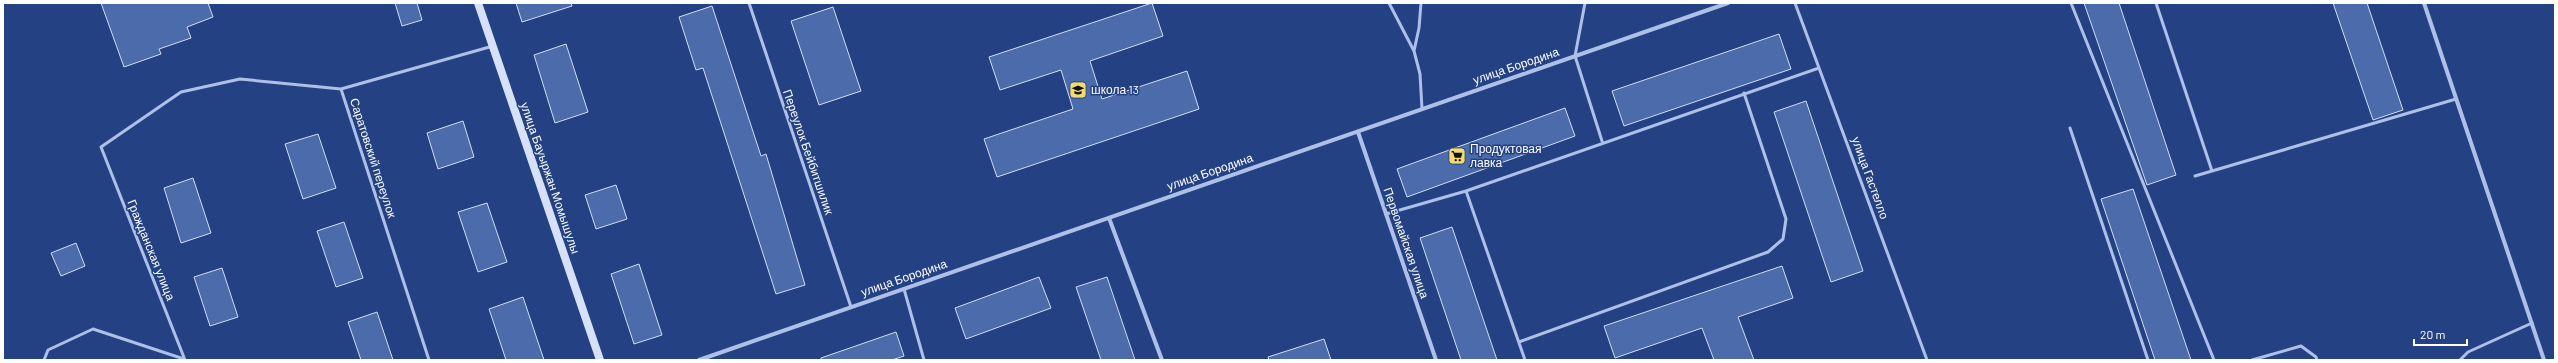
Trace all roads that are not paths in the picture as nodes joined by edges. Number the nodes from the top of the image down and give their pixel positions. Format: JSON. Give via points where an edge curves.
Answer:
{"nodes":[{"id":1,"x":478,"y":3,"type":"edge"},
{"id":2,"x":749,"y":3,"type":"edge"},
{"id":3,"x":1389,"y":3,"type":"edge"},
{"id":4,"x":1421,"y":3,"type":"edge"},
{"id":5,"x":1585,"y":3,"type":"edge"},
{"id":6,"x":1728,"y":3,"type":"edge"},
{"id":7,"x":1795,"y":3,"type":"edge"},
{"id":8,"x":2071,"y":3,"type":"edge"},
{"id":9,"x":2156,"y":3,"type":"edge"},
{"id":10,"x":2424,"y":3,"type":"edge"},
{"id":11,"x":493,"y":46,"type":"junction"},
{"id":12,"x":1414,"y":51,"type":"junction"},
{"id":13,"x":1575,"y":56,"type":"junction"},
{"id":14,"x":1819,"y":68,"type":"junction"},
{"id":15,"x":340,"y":89,"type":"junction"},
{"id":16,"x":1744,"y":93,"type":"junction"},
{"id":17,"x":2456,"y":99,"type":"junction"},
{"id":18,"x":1422,"y":109,"type":"junction"},
{"id":19,"x":2070,"y":128,"type":"dead end"},
{"id":20,"x":1358,"y":132,"type":"junction"},
{"id":21,"x":1602,"y":141,"type":"junction"},
{"id":22,"x":2212,"y":172,"type":"junction"},
{"id":23,"x":2195,"y":176,"type":"dead end"},
{"id":24,"x":1466,"y":191,"type":"junction"},
{"id":25,"x":1386,"y":214,"type":"junction"},
{"id":26,"x":1109,"y":218,"type":"junction"},
{"id":27,"x":904,"y":289,"type":"junction"},
{"id":28,"x":851,"y":307,"type":"junction"},
{"id":29,"x":2532,"y":323,"type":"junction"},
{"id":30,"x":1519,"y":342,"type":"junction"},
{"id":31,"x":44,"y":360,"type":"edge"},
{"id":32,"x":185,"y":360,"type":"edge"},
{"id":33,"x":429,"y":360,"type":"edge"},
{"id":34,"x":600,"y":360,"type":"edge"},
{"id":35,"x":699,"y":360,"type":"edge"},
{"id":36,"x":924,"y":360,"type":"edge"},
{"id":37,"x":1162,"y":360,"type":"edge"},
{"id":38,"x":1436,"y":360,"type":"edge"},
{"id":39,"x":1525,"y":360,"type":"edge"},
{"id":40,"x":1927,"y":360,"type":"edge"},
{"id":41,"x":2148,"y":360,"type":"edge"},
{"id":42,"x":2214,"y":360,"type":"edge"},
{"id":43,"x":2252,"y":360,"type":"edge"},
{"id":44,"x":2317,"y":360,"type":"edge"},
{"id":45,"x":2460,"y":360,"type":"edge"},
{"id":46,"x":2544,"y":360,"type":"edge"}],
"edges":[{"from":1,"to":11,"type":"street","name":"улица Бауыржан Момышулы"},
{"from":2,"to":28,"type":"lane","name":"Переулок Бейбитшилик"},
{"from":3,"to":12,"type":"lane"},
{"from":4,"to":12,"type":"lane"},
{"from":5,"to":13,"type":"lane"},
{"from":6,"to":13,"type":"street","name":"улица Бородина"},
{"from":7,"to":14,"type":"lane","name":"улица Гастелло"},
{"from":8,"to":42,"type":"lane"},
{"from":9,"to":22,"type":"lane"},
{"from":10,"to":17,"type":"street"},
{"from":11,"to":15,"type":"lane","name":"Саратовский переулок"},
{"from":11,"to":34,"type":"street","name":"улица Бауыржан Момышулы"},
{"from":12,"to":18,"type":"lane","via":[[1420,74]]},
{"from":13,"to":18,"type":"street","name":"улица Бородина"},
{"from":13,"to":21,"type":"lane"},
{"from":14,"to":16,"type":"lane"},
{"from":14,"to":40,"type":"lane","name":"улица Гастелло"},
{"from":15,"to":32,"type":"lane","name":"Гражданская улица","via":[[240,80],[181,92],[101,147]]},
{"from":15,"to":33,"type":"lane","name":"Саратовский переулок"},
{"from":16,"to":21,"type":"lane"},
{"from":16,"to":30,"type":"lane","via":[[1786,219],[1783,239],[1768,252]]},
{"from":17,"to":22,"type":"lane"},
{"from":17,"to":29,"type":"street"},
{"from":18,"to":20,"type":"street","name":"улица Бородина"},
{"from":19,"to":41,"type":"lane"},
{"from":20,"to":25,"type":"street","name":"Первомайская улица"},
{"from":20,"to":26,"type":"street","name":"улица Бородина"},
{"from":21,"to":24,"type":"lane"},
{"from":22,"to":23,"type":"lane"},
{"from":24,"to":25,"type":"lane"},
{"from":24,"to":30,"type":"lane"},
{"from":25,"to":38,"type":"street","name":"Первомайская улица"},
{"from":26,"to":27,"type":"street","name":"улица Бородина"},
{"from":26,"to":37,"type":"street"},
{"from":27,"to":28,"type":"street","name":"улица Бородина"},
{"from":27,"to":36,"type":"lane"},
{"from":28,"to":35,"type":"street","name":"улица Бородина"},
{"from":29,"to":45,"type":"lane","via":[[2468,352]]},
{"from":29,"to":46,"type":"street"},
{"from":30,"to":39,"type":"lane"},
{"from":31,"to":32,"type":"lane","via":[[48,350],[93,329]]},
{"from":43,"to":44,"type":"lane","via":[[2301,346]]}]}
